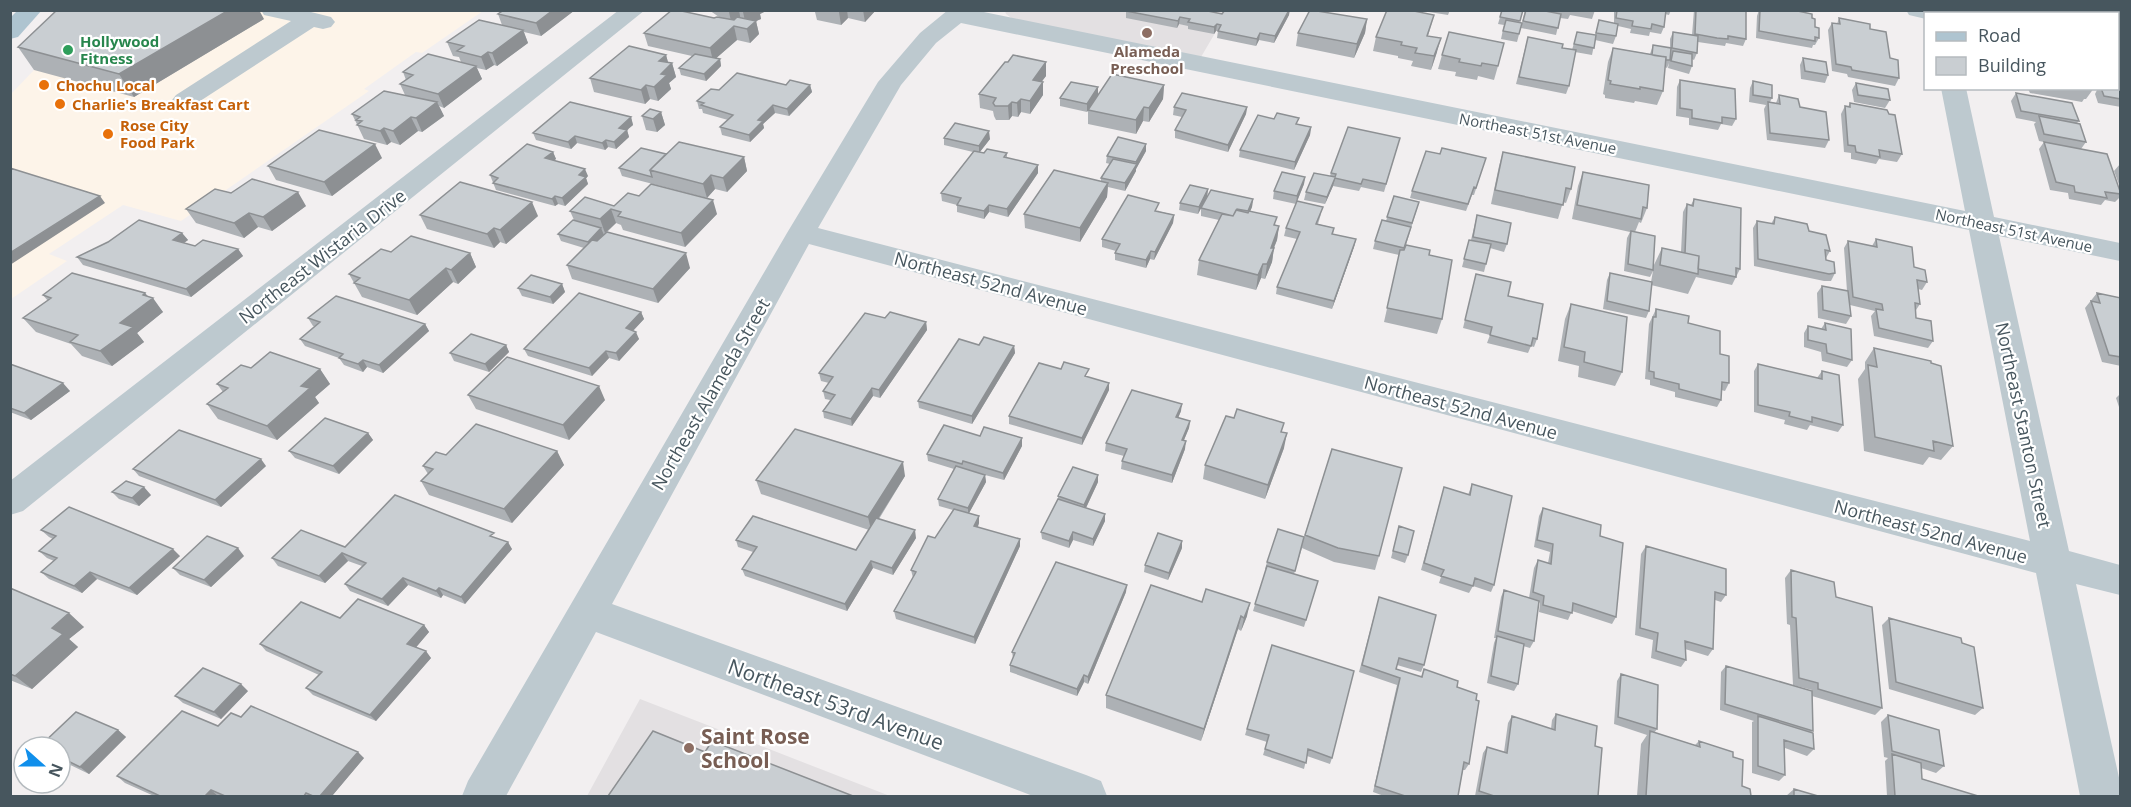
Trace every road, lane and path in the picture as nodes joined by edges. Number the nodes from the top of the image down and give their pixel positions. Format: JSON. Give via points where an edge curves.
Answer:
{"nodes":[{"id":1,"x":31,"y":10,"type":"edge"},
{"id":2,"x":272,"y":10,"type":"edge"},
{"id":3,"x":634,"y":10,"type":"edge"},
{"id":4,"x":1917,"y":10,"type":"edge"},
{"id":5,"x":1936,"y":12,"type":"edge"},
{"id":6,"x":959,"y":13,"type":"edge"},
{"id":7,"x":11,"y":29,"type":"edge"},
{"id":8,"x":1953,"y":90,"type":"edge"},
{"id":9,"x":185,"y":100,"type":"dead end"},
{"id":10,"x":1981,"y":223,"type":"junction"},
{"id":11,"x":801,"y":233,"type":"junction"},
{"id":12,"x":2121,"y":252,"type":"edge"},
{"id":13,"x":10,"y":501,"type":"edge"},
{"id":14,"x":2052,"y":563,"type":"junction"},
{"id":15,"x":2121,"y":580,"type":"edge"},
{"id":16,"x":586,"y":611,"type":"junction"},
{"id":17,"x":483,"y":796,"type":"edge"},
{"id":18,"x":1086,"y":796,"type":"edge"},
{"id":19,"x":2102,"y":796,"type":"edge"}],
"edges":[{"from":1,"to":7,"type":"main road"},
{"from":2,"to":9,"type":"street","via":[[317,21]]},
{"from":3,"to":13,"type":"street","name":"Northeast Wistaria Drive"},
{"from":4,"to":5,"type":"street"},
{"from":6,"to":10,"type":"street","name":"Northeast 51st Avenue"},
{"from":6,"to":11,"type":"street","name":"Northeast Alameda Street","via":[[928,38],[890,82]]},
{"from":8,"to":10,"type":"street","name":"Northeast Stanton Street"},
{"from":10,"to":12,"type":"street","name":"Northeast 51st Avenue"},
{"from":10,"to":14,"type":"street","name":"Northeast Stanton Street"},
{"from":11,"to":14,"type":"street","name":"Northeast 52nd Avenue"},
{"from":11,"to":16,"type":"street","name":"Northeast Alameda Street"},
{"from":14,"to":15,"type":"street","name":"Northeast 52nd Avenue"},
{"from":14,"to":19,"type":"street","name":"Northeast Stanton Street"},
{"from":16,"to":17,"type":"street","name":"Northeast Alameda Street"},
{"from":16,"to":18,"type":"street","name":"Northeast 53rd Avenue"}]}
